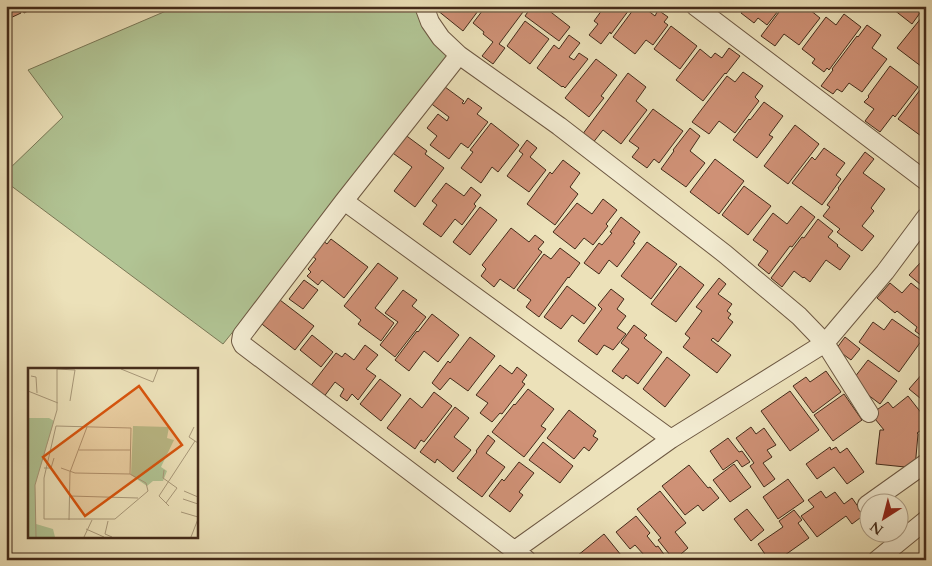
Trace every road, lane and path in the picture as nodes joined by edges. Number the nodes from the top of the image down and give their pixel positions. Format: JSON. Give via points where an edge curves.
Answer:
{"nodes":[{"id":1,"x":424,"y":6,"type":"edge"},
{"id":2,"x":695,"y":6,"type":"edge"},
{"id":3,"x":459,"y":55,"type":"junction"},
{"id":4,"x":926,"y":181,"type":"edge"},
{"id":5,"x":344,"y":201,"type":"junction"},
{"id":6,"x":926,"y":217,"type":"edge"},
{"id":7,"x":825,"y":343,"type":"junction"},
{"id":8,"x":869,"y":413,"type":"dead end"},
{"id":9,"x":671,"y":440,"type":"junction"},
{"id":10,"x":926,"y":463,"type":"edge"},
{"id":11,"x":882,"y":494,"type":"edge"},
{"id":12,"x":926,"y":520,"type":"edge"},
{"id":13,"x":521,"y":555,"type":"edge"},
{"id":14,"x":877,"y":560,"type":"edge"}],
"edges":[{"from":1,"to":3,"type":"street","via":[[441,38]]},
{"from":2,"to":4,"type":"street"},
{"from":3,"to":5,"type":"street"},
{"from":3,"to":7,"type":"street","via":[[559,126],[725,254],[799,316]]},
{"from":5,"to":9,"type":"street"},
{"from":5,"to":13,"type":"street","via":[[242,335],[241,341]]},
{"from":6,"to":7,"type":"street"},
{"from":7,"to":8,"type":"street"},
{"from":7,"to":9,"type":"street"},
{"from":9,"to":13,"type":"street"},
{"from":10,"to":11,"type":"street"},
{"from":12,"to":14,"type":"street"}]}
